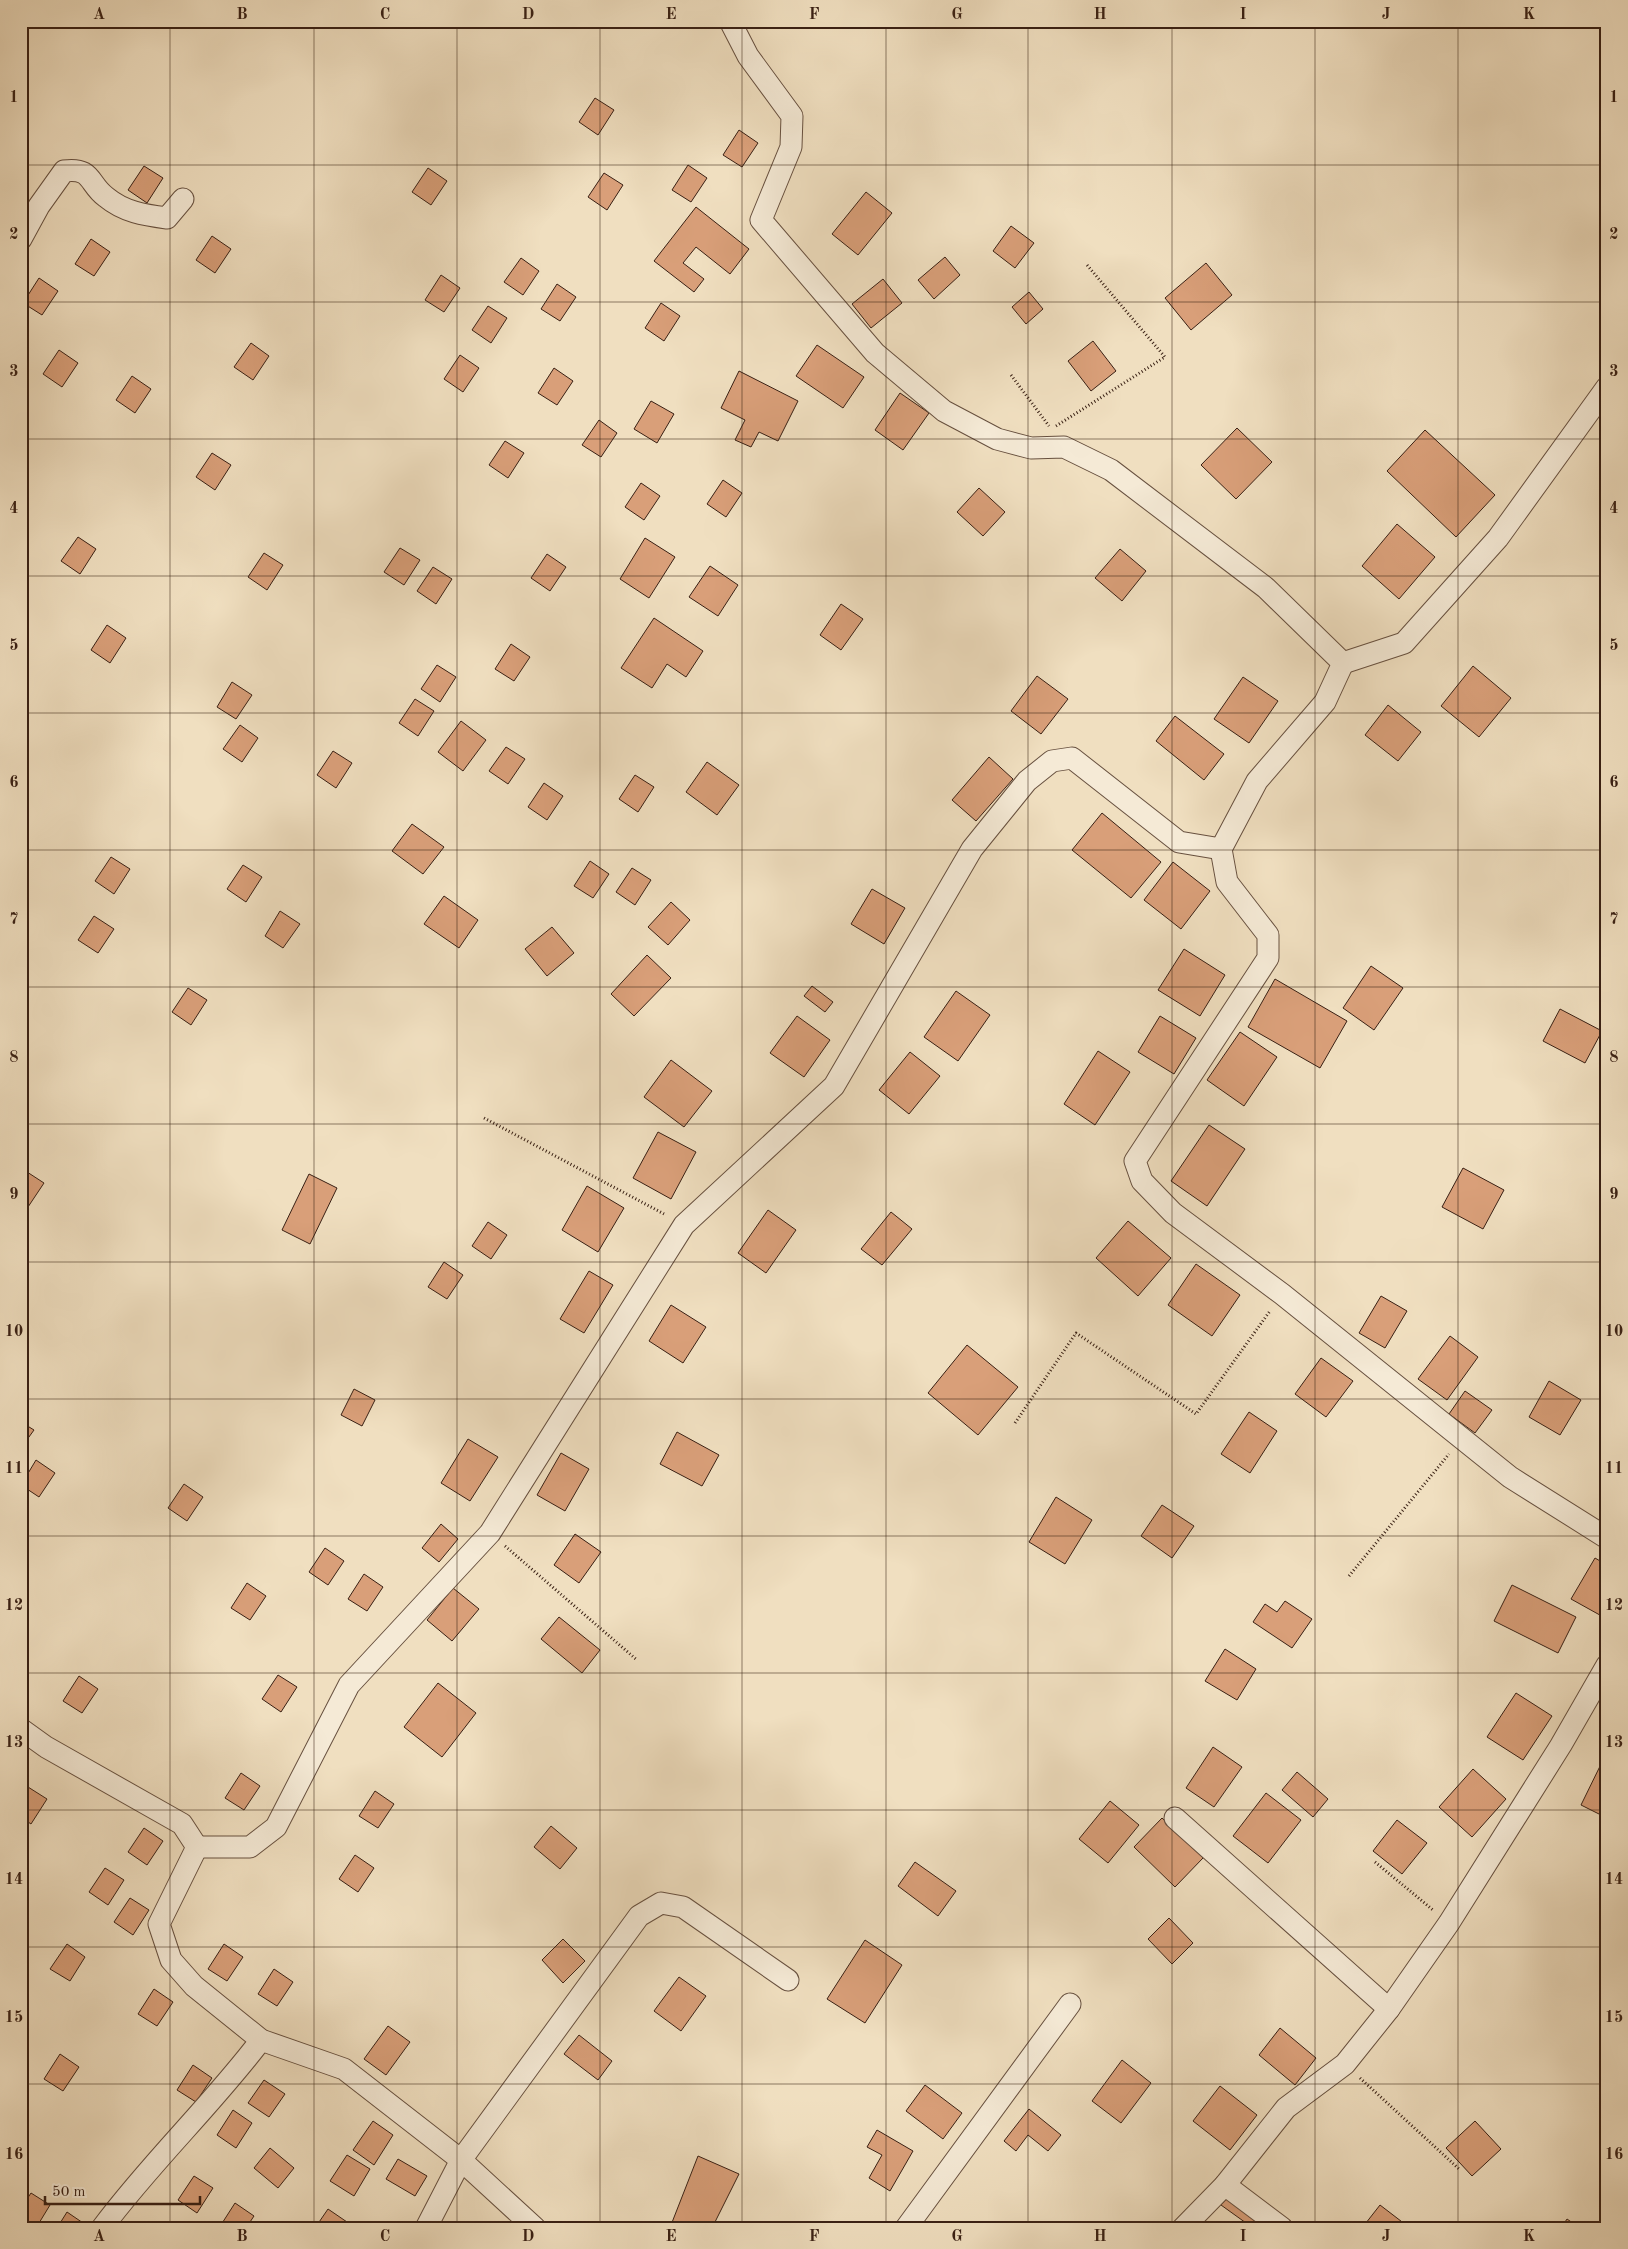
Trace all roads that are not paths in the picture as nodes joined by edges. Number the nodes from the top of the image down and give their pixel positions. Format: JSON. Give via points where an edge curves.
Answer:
{"nodes":[{"id":1,"x":730,"y":21,"type":"edge"},
{"id":2,"x":183,"y":198,"type":"dead end"},
{"id":3,"x":21,"y":239,"type":"edge"},
{"id":4,"x":1607,"y":387,"type":"edge"},
{"id":5,"x":1343,"y":663,"type":"junction"},
{"id":6,"x":1221,"y":849,"type":"junction"},
{"id":7,"x":1607,"y":1538,"type":"edge"},
{"id":8,"x":1607,"y":1665,"type":"edge"},
{"id":9,"x":21,"y":1729,"type":"edge"},
{"id":10,"x":1175,"y":1818,"type":"dead end"},
{"id":11,"x":197,"y":1847,"type":"junction"},
{"id":12,"x":788,"y":1980,"type":"dead end"},
{"id":13,"x":1070,"y":2004,"type":"dead end"},
{"id":14,"x":1389,"y":2010,"type":"junction"},
{"id":15,"x":261,"y":2040,"type":"junction"},
{"id":16,"x":461,"y":2160,"type":"junction"},
{"id":17,"x":1225,"y":2186,"type":"junction"},
{"id":18,"x":102,"y":2228,"type":"edge"},
{"id":19,"x":426,"y":2228,"type":"edge"},
{"id":20,"x":534,"y":2228,"type":"edge"},
{"id":21,"x":906,"y":2228,"type":"edge"},
{"id":22,"x":1183,"y":2228,"type":"edge"},
{"id":23,"x":1282,"y":2228,"type":"edge"}],
"edges":[{"from":1,"to":5,"type":"street","via":[[748,56],[792,116],[791,147],[760,220],[875,353],[944,411],[997,439],[1031,448],[1064,447],[1111,470],[1266,588]]},
{"from":2,"to":3,"type":"street","via":[[167,218],[136,214],[105,197],[90,177],[77,169],[64,171]]},
{"from":4,"to":5,"type":"street","via":[[1498,538],[1404,643]]},
{"from":5,"to":6,"type":"street","via":[[1325,702],[1257,781]]},
{"from":6,"to":7,"type":"street","via":[[1227,882],[1268,935],[1268,958],[1135,1161],[1142,1181],[1173,1214],[1282,1294],[1510,1478]]},
{"from":6,"to":11,"type":"street","via":[[1179,842],[1072,758],[1052,762],[1027,781],[972,849],[834,1086],[684,1225],[490,1533],[349,1685],[276,1827],[250,1847]]},
{"from":8,"to":14,"type":"street","via":[[1562,1744],[1449,1923]]},
{"from":9,"to":11,"type":"street","via":[[46,1747],[182,1824]]},
{"from":10,"to":14,"type":"street"},
{"from":11,"to":15,"type":"street","via":[[160,1924],[168,1951],[194,1986]]},
{"from":12,"to":16,"type":"street","via":[[683,1907],[661,1904],[639,1916]]},
{"from":13,"to":21,"type":"street"},
{"from":14,"to":17,"type":"street","via":[[1345,2064],[1286,2108]]},
{"from":15,"to":16,"type":"street","via":[[344,2069]]},
{"from":15,"to":18,"type":"street","via":[[235,2074],[132,2187]]},
{"from":16,"to":19,"type":"street"},
{"from":16,"to":20,"type":"street"},
{"from":17,"to":22,"type":"street"},
{"from":17,"to":23,"type":"street"}]}
